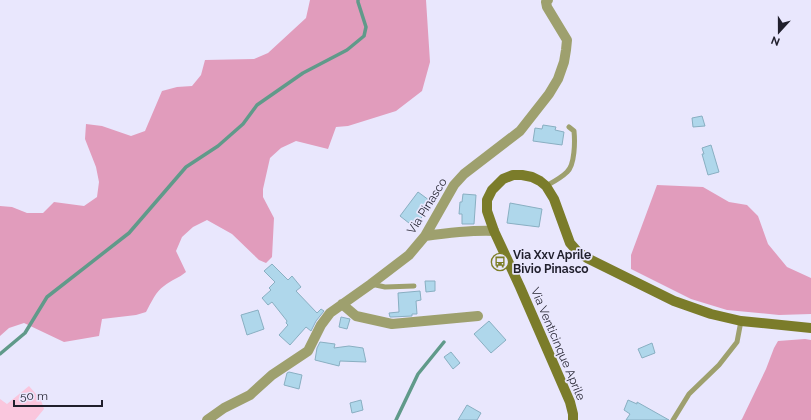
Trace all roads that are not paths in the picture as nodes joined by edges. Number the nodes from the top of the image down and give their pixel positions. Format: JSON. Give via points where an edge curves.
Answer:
{"nodes":[{"id":1,"x":548,"y":0,"type":"edge"},
{"id":2,"x":569,"y":127,"type":"dead end"},
{"id":3,"x":546,"y":186,"type":"junction"},
{"id":4,"x":494,"y":232,"type":"junction"},
{"id":5,"x":425,"y":236,"type":"junction"},
{"id":6,"x":371,"y":284,"type":"junction"},
{"id":7,"x":414,"y":286,"type":"dead end"},
{"id":8,"x":342,"y":304,"type":"junction"},
{"id":9,"x":478,"y":316,"type":"dead end"},
{"id":10,"x":741,"y":321,"type":"junction"},
{"id":11,"x":811,"y":328,"type":"edge"},
{"id":12,"x":207,"y":420,"type":"edge"},
{"id":13,"x":573,"y":420,"type":"edge"},
{"id":14,"x":673,"y":420,"type":"edge"}],
"edges":[{"from":1,"to":5,"type":"street","name":"Via Pinasco","via":[[547,7],[567,40],[564,62],[558,79],[520,130],[464,174],[454,185]]},
{"from":2,"to":3,"type":"lane","via":[[574,131],[575,139],[572,165],[568,171]]},
{"from":3,"to":4,"type":"main road","name":"Via Venticinque Aprile","via":[[532,177],[522,175],[513,175],[497,184],[488,200],[487,211]]},
{"from":3,"to":10,"type":"main road","via":[[554,199],[570,243],[586,258],[674,301]]},
{"from":4,"to":5,"type":"street","via":[[458,232]]},
{"from":4,"to":13,"type":"main road","name":"Via Venticinque Aprile","via":[[570,402]]},
{"from":5,"to":6,"type":"street","name":"Via Pinasco","via":[[409,255]]},
{"from":6,"to":7,"type":"lane","via":[[385,287]]},
{"from":6,"to":8,"type":"street","name":"Via Pinasco"},
{"from":8,"to":9,"type":"street","via":[[356,316],[392,324]]},
{"from":8,"to":12,"type":"street","name":"Via Pinasco","via":[[330,313],[321,325],[308,351],[272,375],[250,395]]},
{"from":10,"to":11,"type":"main road"},
{"from":10,"to":14,"type":"lane","via":[[737,342],[719,365],[689,394]]}]}
